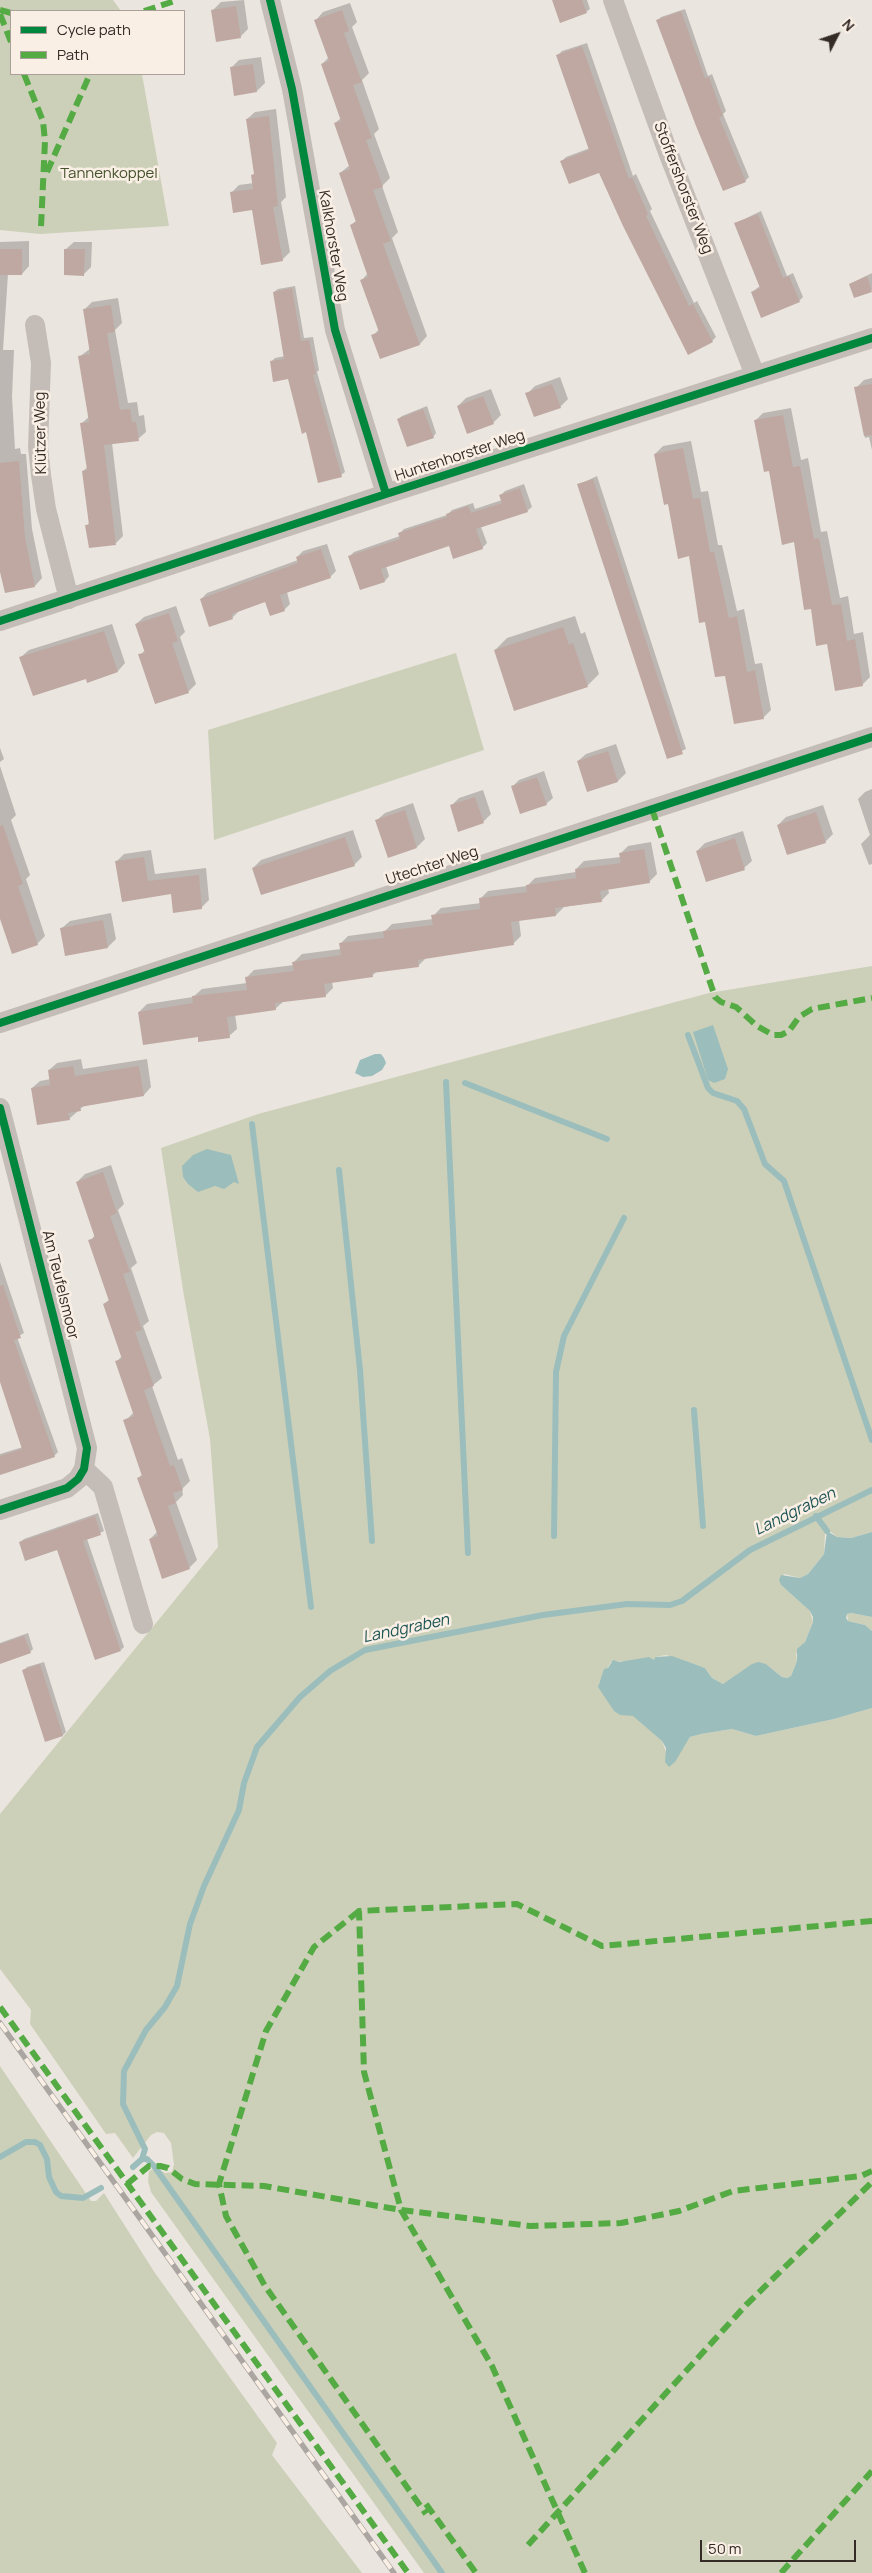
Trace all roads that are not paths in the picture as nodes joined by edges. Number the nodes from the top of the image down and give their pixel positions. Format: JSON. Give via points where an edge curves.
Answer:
{"nodes":[{"id":1,"x":270,"y":0,"type":"edge"},
{"id":2,"x":613,"y":0,"type":"edge"},
{"id":3,"x":35,"y":325,"type":"dead end"},
{"id":4,"x":872,"y":338,"type":"edge"},
{"id":5,"x":755,"y":375,"type":"junction"},
{"id":6,"x":386,"y":494,"type":"junction"},
{"id":7,"x":69,"y":599,"type":"junction"},
{"id":8,"x":0,"y":621,"type":"edge"},
{"id":9,"x":872,"y":737,"type":"edge"},
{"id":10,"x":0,"y":1022,"type":"edge"},
{"id":11,"x":0,"y":1108,"type":"edge"},
{"id":12,"x":84,"y":1469,"type":"junction"},
{"id":13,"x":0,"y":1510,"type":"edge"},
{"id":14,"x":143,"y":1624,"type":"dead end"}],
"edges":[{"from":1,"to":6,"type":"street","name":"Kalkhorster Weg","via":[[292,89],[335,330]]},
{"from":2,"to":5,"type":"street","name":"Stoffershorster Weg"},
{"from":3,"to":7,"type":"street","name":"Klützer Weg","via":[[41,363],[40,475]]},
{"from":4,"to":5,"type":"street","name":"Huntenhorster Weg"},
{"from":5,"to":6,"type":"street","name":"Huntenhorster Weg"},
{"from":6,"to":7,"type":"street","name":"Huntenhorster Weg"},
{"from":7,"to":8,"type":"street","name":"Huntenhorster Weg"},
{"from":9,"to":10,"type":"street","name":"Utechter Weg"},
{"from":11,"to":12,"type":"street","name":"Am Teufelsmoor","via":[[87,1448]]},
{"from":12,"to":13,"type":"street","via":[[78,1480],[67,1488]]},
{"from":12,"to":14,"type":"street","via":[[102,1488]]}]}
